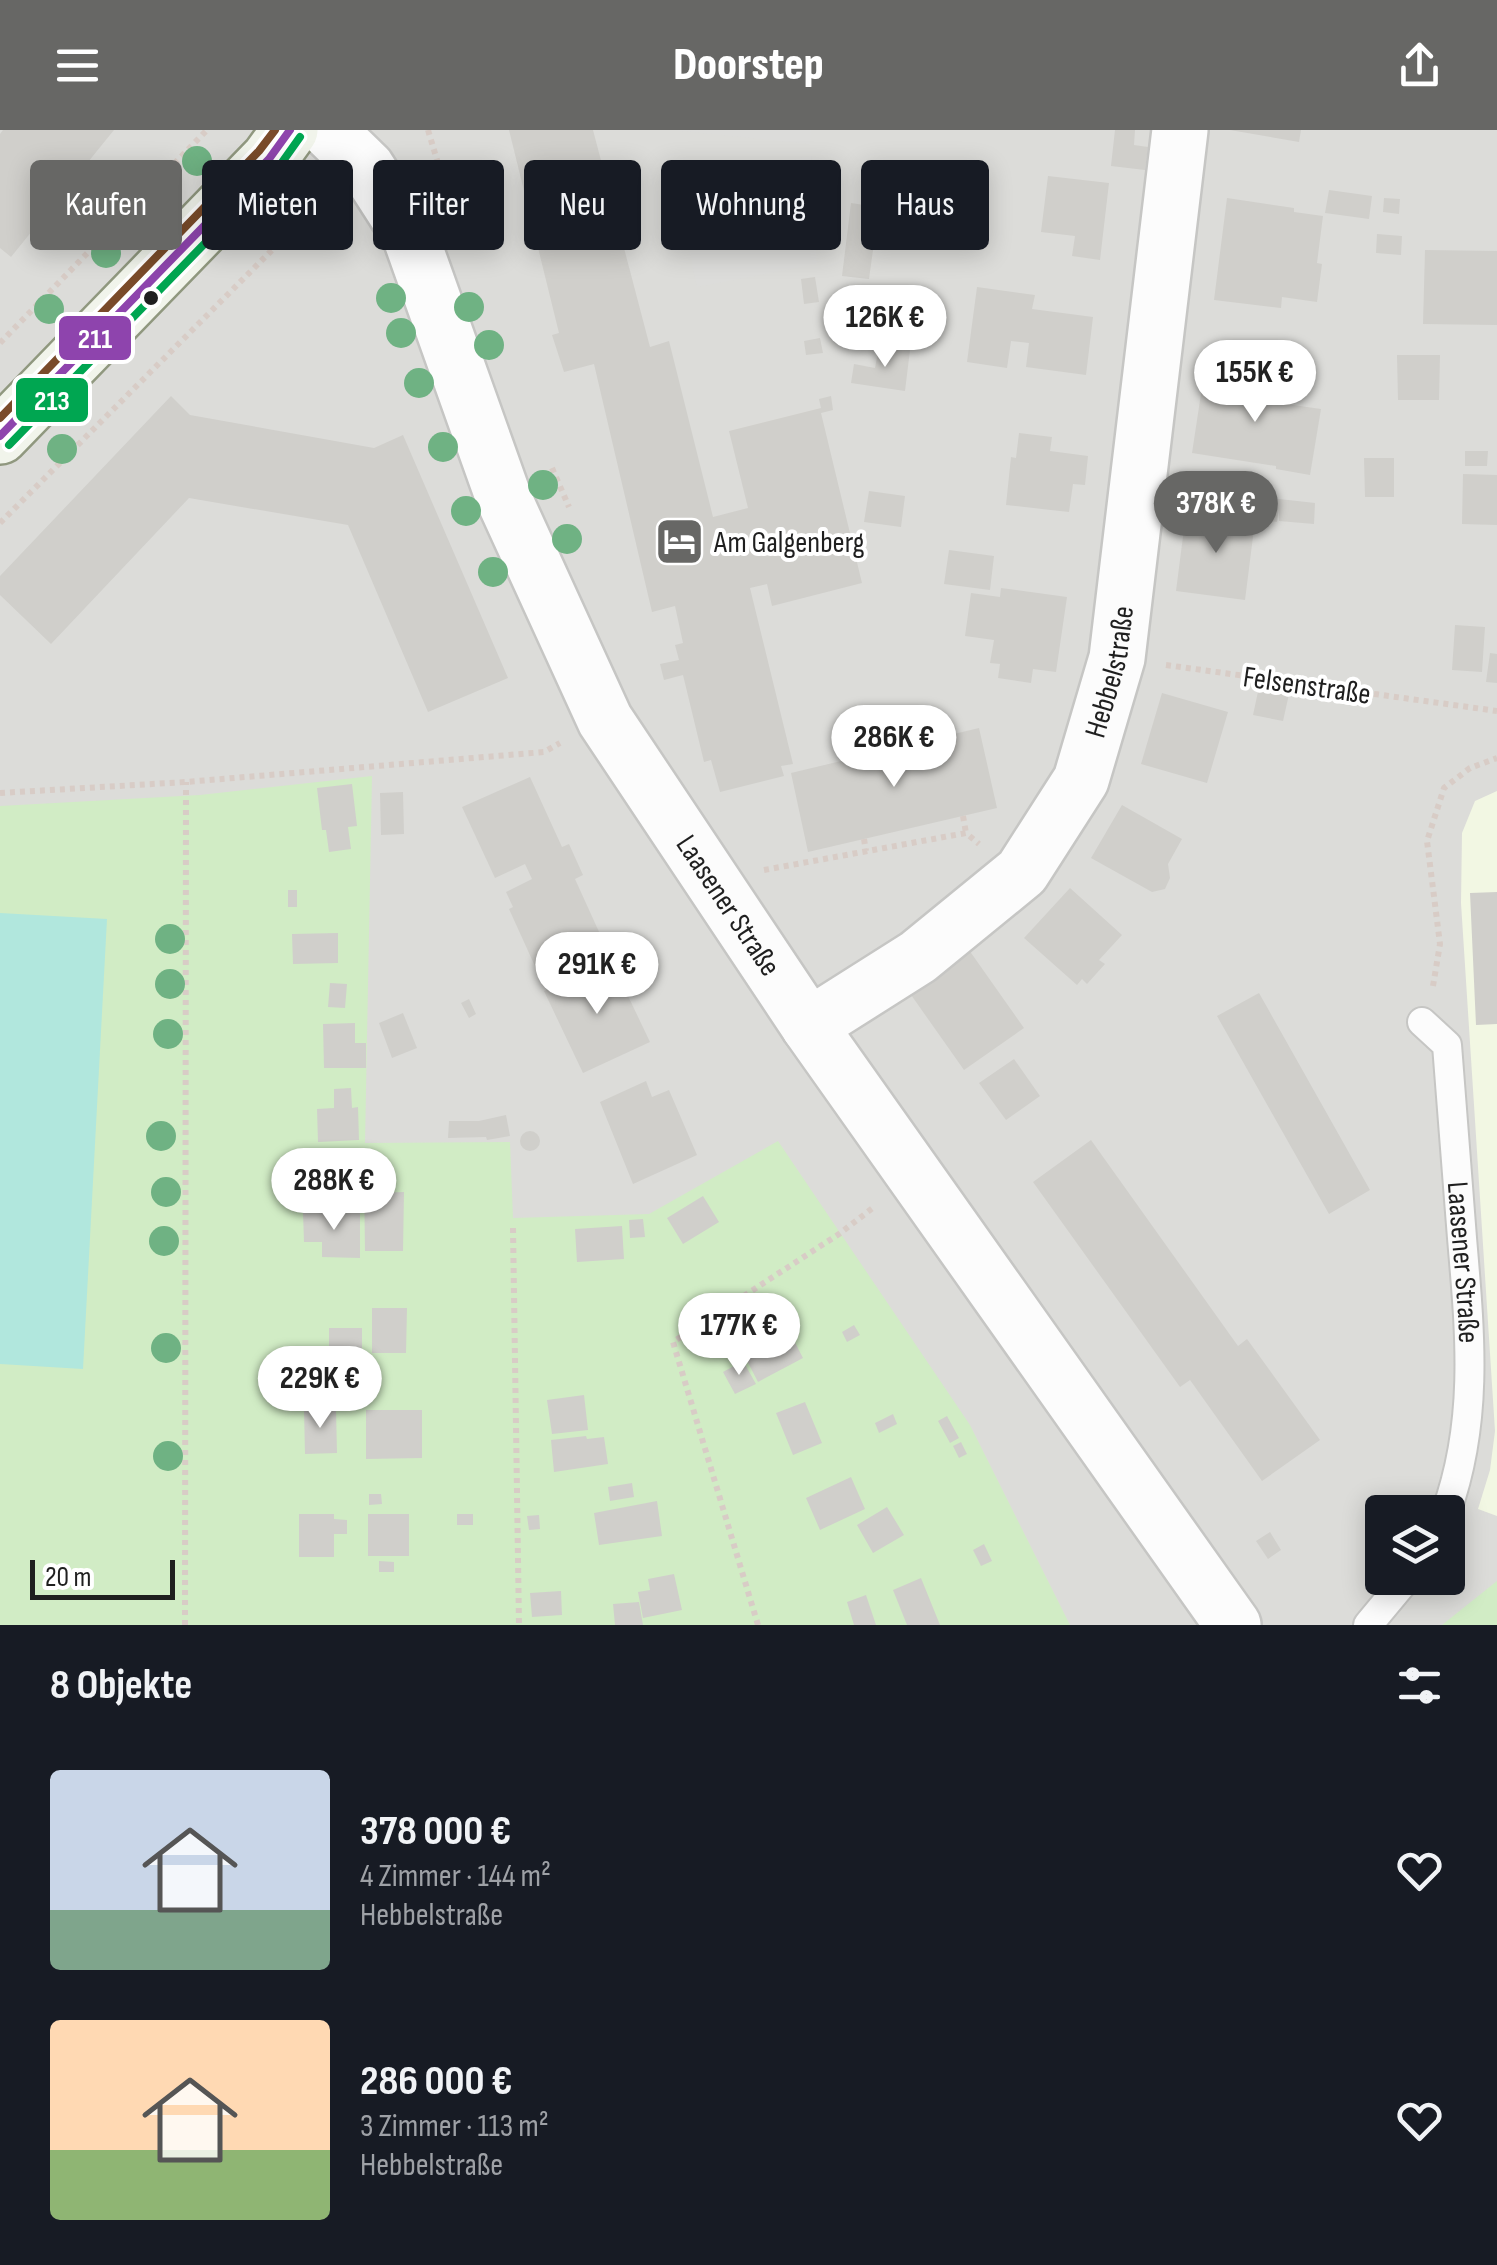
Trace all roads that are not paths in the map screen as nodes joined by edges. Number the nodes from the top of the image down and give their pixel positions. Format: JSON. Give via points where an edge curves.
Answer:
{"nodes":[{"id":1,"x":290,"y":130,"type":"edge"},
{"id":2,"x":328,"y":130,"type":"edge"},
{"id":3,"x":1180,"y":130,"type":"edge"},
{"id":4,"x":0,"y":436,"type":"edge"},
{"id":5,"x":1422,"y":1022,"type":"road end"},
{"id":6,"x":808,"y":1026,"type":"junction"},
{"id":7,"x":1452,"y":1495,"type":"edge"},
{"id":8,"x":1394,"y":1595,"type":"edge"},
{"id":9,"x":1234,"y":1625,"type":"edge"},
{"id":10,"x":1368,"y":1625,"type":"edge"}],
"edges":[{"from":1,"to":4,"type":"main road"},
{"from":2,"to":6,"type":"street","name":"Laasener Straße","via":[[368,168],[410,235],[504,499],[605,720]]},
{"from":3,"to":6,"type":"street","name":"Hebbelstraße","via":[[1117,658],[1080,780],[1022,872],[918,957]]},
{"from":5,"to":7,"type":"lane","name":"Laasener Straße","via":[[1448,1045],[1468,1309],[1468,1426]]},
{"from":6,"to":9,"type":"street","name":"Laasener Straße"},
{"from":8,"to":10,"type":"lane"}]}
